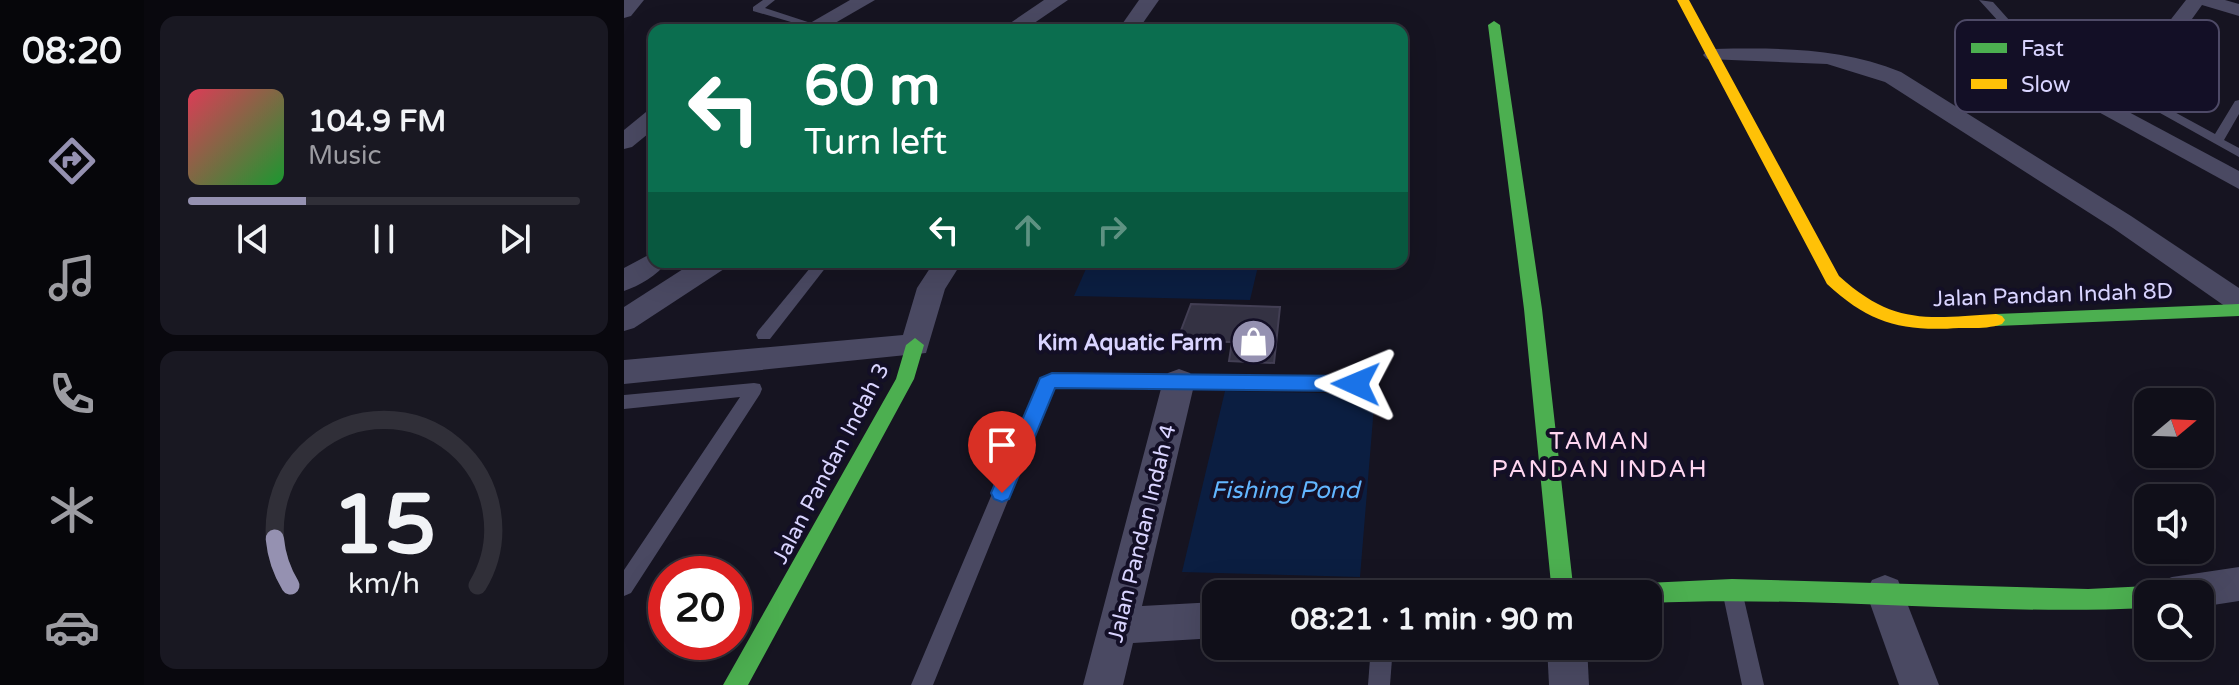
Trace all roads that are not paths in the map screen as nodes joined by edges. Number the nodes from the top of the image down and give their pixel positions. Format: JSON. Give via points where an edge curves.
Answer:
{"nodes":[{"id":1,"x":634,"y":0,"type":"edge"},
{"id":2,"x":770,"y":0,"type":"edge"},
{"id":3,"x":865,"y":0,"type":"edge"},
{"id":4,"x":1058,"y":0,"type":"edge"},
{"id":5,"x":1149,"y":0,"type":"edge"},
{"id":6,"x":1683,"y":0,"type":"edge"},
{"id":7,"x":1984,"y":0,"type":"edge"},
{"id":8,"x":2196,"y":0,"type":"edge"},
{"id":9,"x":2204,"y":0,"type":"edge"},
{"id":10,"x":2239,"y":10,"type":"edge"},
{"id":11,"x":624,"y":12,"type":"edge"},
{"id":12,"x":2006,"y":20,"type":"edge"},
{"id":13,"x":2181,"y":20,"type":"edge"},
{"id":14,"x":800,"y":24,"type":"edge"},
{"id":15,"x":820,"y":24,"type":"edge"},
{"id":16,"x":1020,"y":24,"type":"edge"},
{"id":17,"x":1132,"y":24,"type":"edge"},
{"id":18,"x":1494,"y":25,"type":"dead end"},
{"id":19,"x":1714,"y":55,"type":"junction"},
{"id":20,"x":2239,"y":104,"type":"edge"},
{"id":21,"x":2115,"y":112,"type":"edge"},
{"id":22,"x":2170,"y":112,"type":"edge"},
{"id":23,"x":648,"y":122,"type":"edge"},
{"id":24,"x":2217,"y":141,"type":"junction"},
{"id":25,"x":624,"y":142,"type":"edge"},
{"id":26,"x":2239,"y":153,"type":"edge"},
{"id":27,"x":2239,"y":181,"type":"edge"},
{"id":28,"x":648,"y":265,"type":"edge"},
{"id":29,"x":705,"y":268,"type":"edge"},
{"id":30,"x":818,"y":268,"type":"edge"},
{"id":31,"x":944,"y":268,"type":"edge"},
{"id":32,"x":624,"y":281,"type":"edge"},
{"id":33,"x":2239,"y":302,"type":"edge"},
{"id":34,"x":2239,"y":310,"type":"edge"},
{"id":35,"x":624,"y":321,"type":"edge"},
{"id":36,"x":764,"y":335,"type":"dead end"},
{"id":37,"x":915,"y":345,"type":"junction"},
{"id":38,"x":624,"y":372,"type":"edge"},
{"id":39,"x":1179,"y":381,"type":"junction"},
{"id":40,"x":1356,"y":384,"type":"dead end"},
{"id":41,"x":624,"y":402,"type":"edge"},
{"id":42,"x":1562,"y":580,"type":"edge"},
{"id":43,"x":2239,"y":584,"type":"edge"},
{"id":44,"x":624,"y":587,"type":"edge"},
{"id":45,"x":2214,"y":588,"type":"edge"},
{"id":46,"x":1732,"y":589,"type":"junction"},
{"id":47,"x":1662,"y":592,"type":"edge"},
{"id":48,"x":1885,"y":592,"type":"junction"},
{"id":49,"x":2134,"y":598,"type":"edge"},
{"id":50,"x":1202,"y":621,"type":"edge"},
{"id":51,"x":1117,"y":626,"type":"junction"},
{"id":52,"x":1381,"y":660,"type":"edge"},
{"id":53,"x":1568,"y":660,"type":"edge"},
{"id":54,"x":735,"y":685,"type":"edge"},
{"id":55,"x":922,"y":685,"type":"edge"},
{"id":56,"x":1103,"y":685,"type":"edge"},
{"id":57,"x":1379,"y":685,"type":"edge"},
{"id":58,"x":1569,"y":685,"type":"edge"},
{"id":59,"x":1753,"y":685,"type":"edge"},
{"id":60,"x":1919,"y":685,"type":"edge"}],
"edges":[{"from":1,"to":11,"type":"street"},
{"from":2,"to":14,"type":"lane","via":[[757,9]]},
{"from":3,"to":15,"type":"street"},
{"from":4,"to":16,"type":"street"},
{"from":5,"to":17,"type":"street"},
{"from":6,"to":19,"type":"street"},
{"from":7,"to":12,"type":"lane"},
{"from":8,"to":13,"type":"street"},
{"from":9,"to":10,"type":"street"},
{"from":18,"to":42,"type":"street","via":[[1517,171]]},
{"from":19,"to":33,"type":"street","via":[[1814,54],[1865,63],[2122,222]]},
{"from":19,"to":34,"type":"street","name":"Jalan Pandan Indah 8D","via":[[1833,280],[1871,314],[1911,323]]},
{"from":20,"to":24,"type":"lane"},
{"from":21,"to":27,"type":"street"},
{"from":22,"to":24,"type":"lane"},
{"from":23,"to":25,"type":"street"},
{"from":24,"to":26,"type":"lane"},
{"from":28,"to":32,"type":"street"},
{"from":29,"to":35,"type":"street"},
{"from":30,"to":36,"type":"lane"},
{"from":31,"to":37,"type":"street","via":[[931,288]]},
{"from":37,"to":38,"type":"street"},
{"from":37,"to":54,"type":"street","name":"Jalan Pandan Indah 3","via":[[905,379]]},
{"from":39,"to":40,"type":"lane"},
{"from":39,"to":51,"type":"street","name":"Jalan Pandan Indah 4"},
{"from":39,"to":55,"type":"lane","via":[[1047,383]]},
{"from":41,"to":44,"type":"lane","via":[[754,389]]},
{"from":43,"to":45,"type":"street"},
{"from":46,"to":47,"type":"street"},
{"from":46,"to":48,"type":"street"},
{"from":46,"to":59,"type":"lane"},
{"from":48,"to":49,"type":"street"},
{"from":48,"to":60,"type":"street"},
{"from":50,"to":51,"type":"street"},
{"from":51,"to":56,"type":"street","name":"Jalan Pandan Indah 4"},
{"from":52,"to":57,"type":"lane"},
{"from":53,"to":58,"type":"street"}]}
